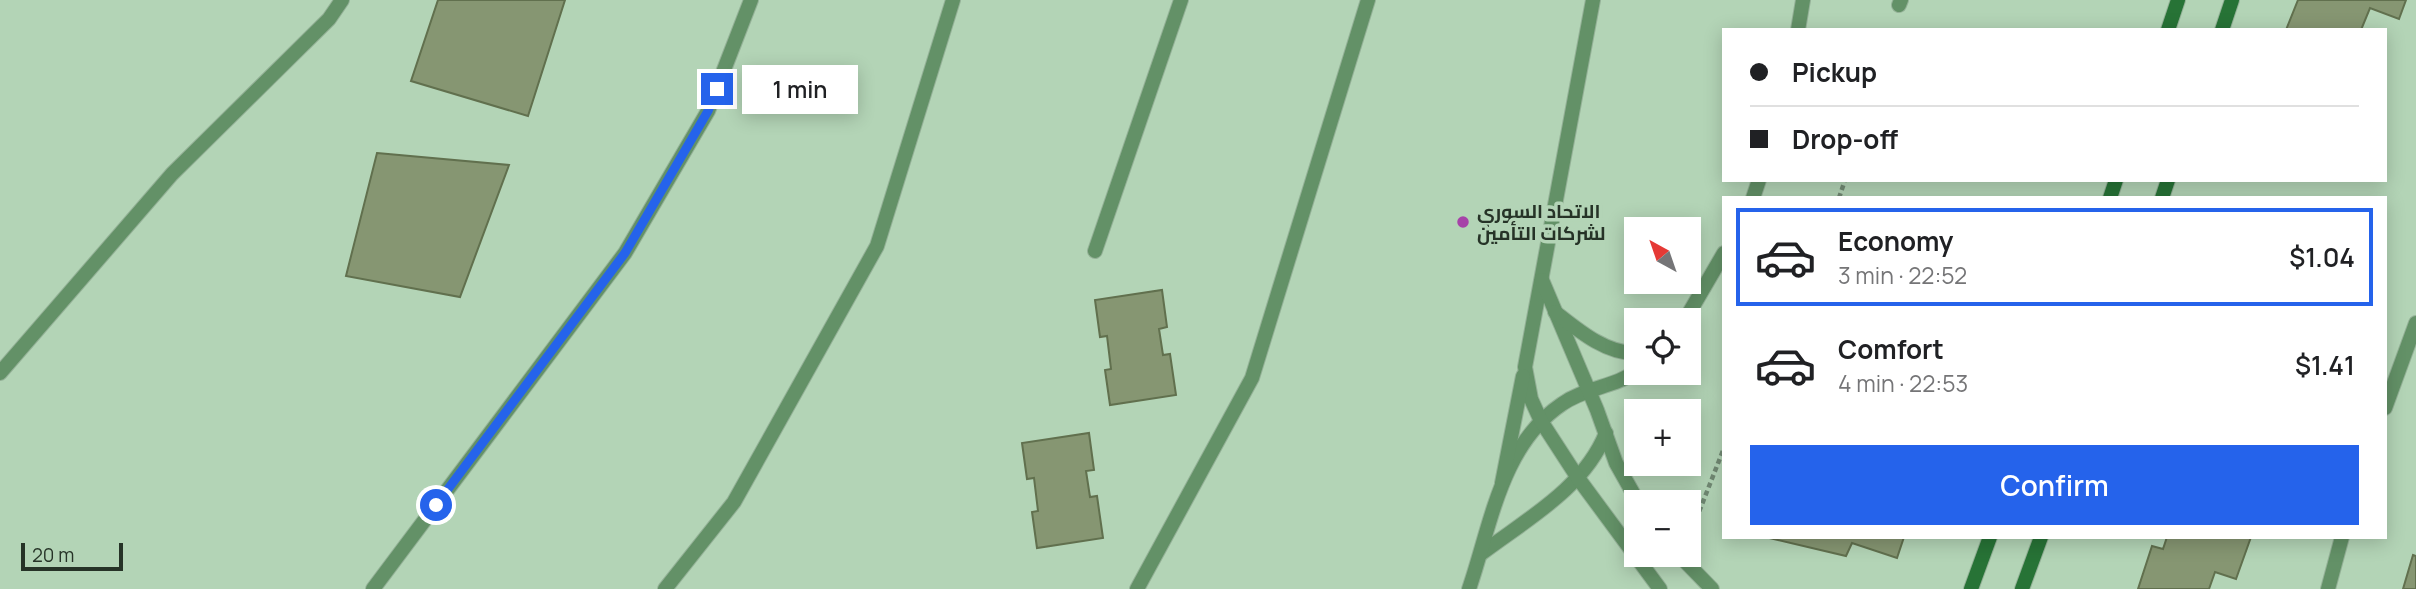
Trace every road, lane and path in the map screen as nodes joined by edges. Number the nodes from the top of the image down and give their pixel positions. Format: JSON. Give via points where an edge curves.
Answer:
{"nodes":[{"id":1,"x":342,"y":0,"type":"edge"},
{"id":2,"x":751,"y":0,"type":"edge"},
{"id":3,"x":953,"y":0,"type":"edge"},
{"id":4,"x":1181,"y":0,"type":"edge"},
{"id":5,"x":1368,"y":0,"type":"edge"},
{"id":6,"x":1593,"y":0,"type":"edge"},
{"id":7,"x":1803,"y":0,"type":"edge"},
{"id":8,"x":2178,"y":0,"type":"edge"},
{"id":9,"x":2232,"y":0,"type":"edge"},
{"id":10,"x":1798,"y":28,"type":"edge"},
{"id":11,"x":2169,"y":28,"type":"edge"},
{"id":12,"x":2223,"y":28,"type":"edge"},
{"id":13,"x":1095,"y":251,"type":"dead end"},
{"id":14,"x":1722,"y":256,"type":"edge"},
{"id":15,"x":1542,"y":280,"type":"junction"},
{"id":16,"x":1692,"y":308,"type":"edge"},
{"id":17,"x":1554,"y":312,"type":"junction"},
{"id":18,"x":2416,"y":323,"type":"edge"},
{"id":19,"x":1624,"y":354,"type":"edge"},
{"id":20,"x":1525,"y":367,"type":"junction"},
{"id":21,"x":0,"y":373,"type":"edge"},
{"id":22,"x":1624,"y":377,"type":"edge"},
{"id":23,"x":1588,"y":389,"type":"junction"},
{"id":24,"x":2387,"y":403,"type":"edge"},
{"id":25,"x":1541,"y":421,"type":"junction"},
{"id":26,"x":1606,"y":433,"type":"junction"},
{"id":27,"x":1722,"y":453,"type":"edge"},
{"id":28,"x":1578,"y":478,"type":"junction"},
{"id":29,"x":1502,"y":482,"type":"junction"},
{"id":30,"x":1631,"y":490,"type":"edge"},
{"id":31,"x":1701,"y":507,"type":"edge"},
{"id":32,"x":1989,"y":539,"type":"edge"},
{"id":33,"x":2039,"y":539,"type":"edge"},
{"id":34,"x":2341,"y":539,"type":"edge"},
{"id":35,"x":1482,"y":553,"type":"junction"},
{"id":36,"x":1691,"y":567,"type":"edge"},
{"id":37,"x":373,"y":589,"type":"edge"},
{"id":38,"x":665,"y":589,"type":"edge"},
{"id":39,"x":1137,"y":589,"type":"edge"},
{"id":40,"x":1469,"y":589,"type":"edge"},
{"id":41,"x":1660,"y":589,"type":"edge"},
{"id":42,"x":1712,"y":589,"type":"edge"},
{"id":43,"x":1972,"y":589,"type":"edge"},
{"id":44,"x":2022,"y":589,"type":"edge"},
{"id":45,"x":2328,"y":589,"type":"edge"}],
"edges":[{"from":1,"to":21,"type":"street","via":[[329,19],[172,174]]},
{"from":2,"to":37,"type":"street","via":[[708,111],[625,253]]},
{"from":3,"to":38,"type":"street","via":[[877,246],[734,502]]},
{"from":4,"to":13,"type":"street"},
{"from":5,"to":39,"type":"street","via":[[1252,378]]},
{"from":6,"to":15,"type":"street"},
{"from":7,"to":10,"type":"street"},
{"from":8,"to":11,"type":"main road"},
{"from":9,"to":12,"type":"main road"},
{"from":14,"to":16,"type":"street"},
{"from":15,"to":17,"type":"street"},
{"from":15,"to":20,"type":"street"},
{"from":17,"to":19,"type":"street"},
{"from":17,"to":23,"type":"street"},
{"from":18,"to":24,"type":"street"},
{"from":20,"to":25,"type":"street"},
{"from":20,"to":29,"type":"street"},
{"from":22,"to":23,"type":"street"},
{"from":23,"to":25,"type":"street"},
{"from":23,"to":26,"type":"street"},
{"from":25,"to":28,"type":"street"},
{"from":25,"to":29,"type":"street"},
{"from":26,"to":28,"type":"street"},
{"from":26,"to":30,"type":"street"},
{"from":27,"to":31,"type":"path"},
{"from":28,"to":35,"type":"street"},
{"from":28,"to":41,"type":"street"},
{"from":29,"to":35,"type":"street"},
{"from":32,"to":43,"type":"main road"},
{"from":33,"to":44,"type":"main road"},
{"from":34,"to":45,"type":"street"},
{"from":35,"to":40,"type":"street"},
{"from":36,"to":42,"type":"street"}]}
